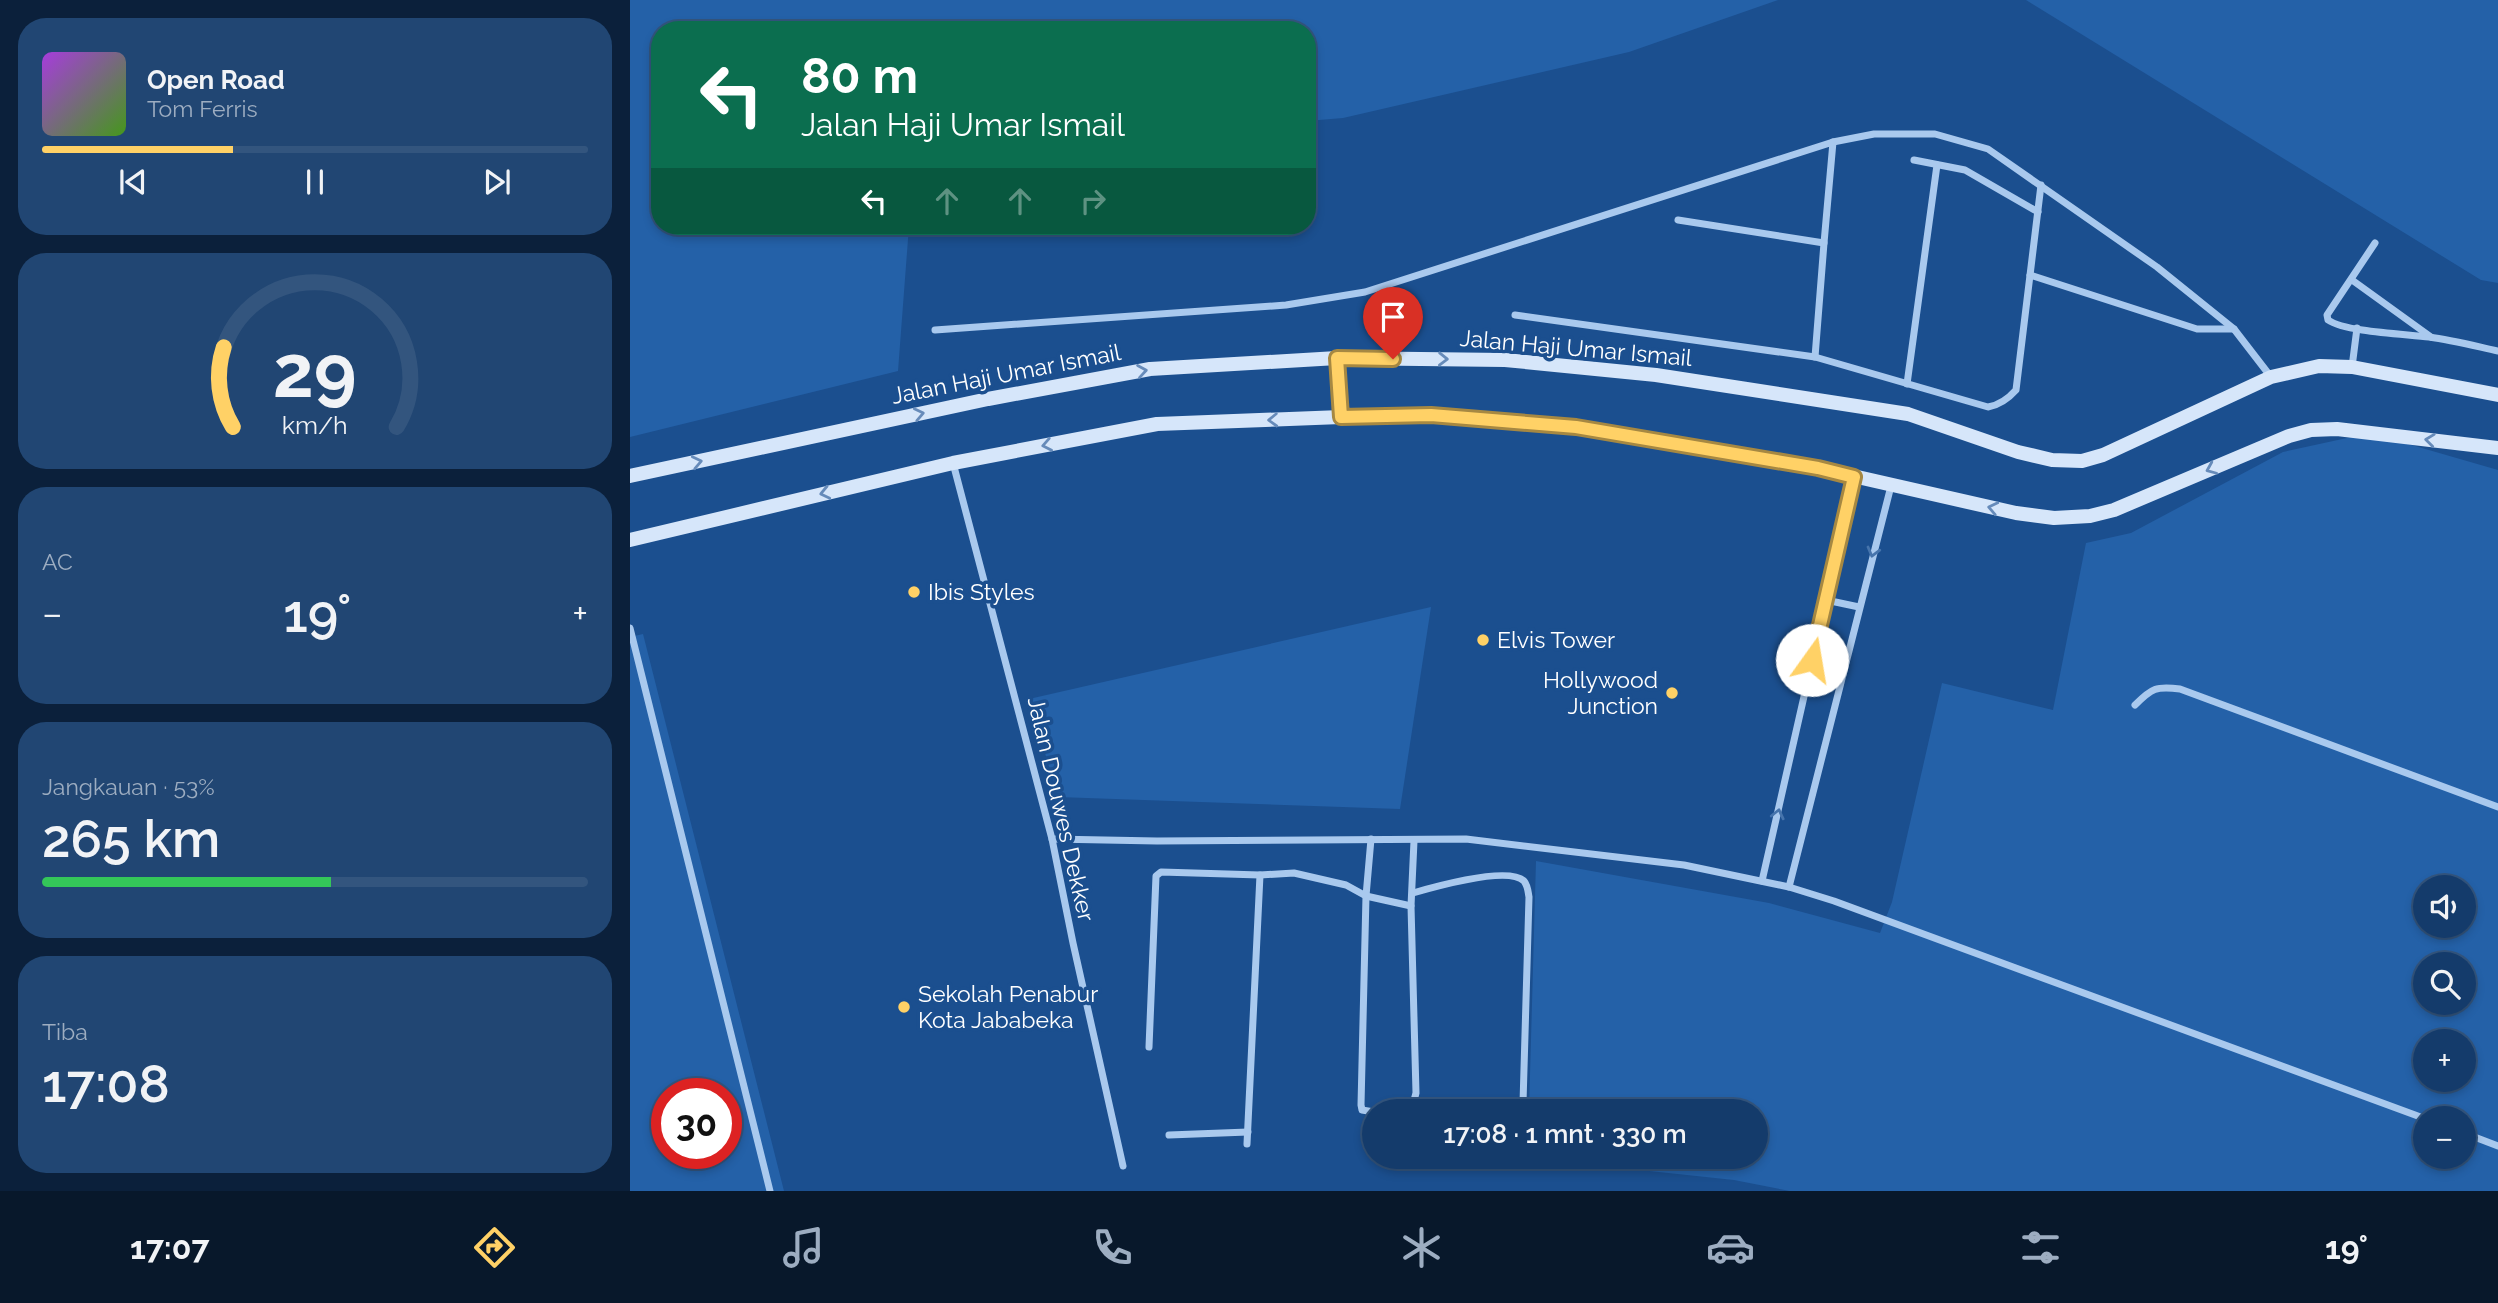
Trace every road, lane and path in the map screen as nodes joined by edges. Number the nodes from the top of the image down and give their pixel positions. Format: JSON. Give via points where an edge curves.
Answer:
{"nodes":[{"id":1,"x":1833,"y":142,"type":"junction"},
{"id":2,"x":1914,"y":160,"type":"dead end"},
{"id":3,"x":1937,"y":165,"type":"junction"},
{"id":4,"x":2041,"y":185,"type":"junction"},
{"id":5,"x":2038,"y":212,"type":"junction"},
{"id":6,"x":1678,"y":220,"type":"dead end"},
{"id":7,"x":1824,"y":243,"type":"junction"},
{"id":8,"x":2375,"y":243,"type":"dead end"},
{"id":9,"x":2030,"y":275,"type":"junction"},
{"id":10,"x":2351,"y":280,"type":"junction"},
{"id":11,"x":1515,"y":315,"type":"dead end"},
{"id":12,"x":2357,"y":328,"type":"junction"},
{"id":13,"x":2234,"y":329,"type":"junction"},
{"id":14,"x":935,"y":330,"type":"dead end"},
{"id":15,"x":2432,"y":338,"type":"junction"},
{"id":16,"x":2498,"y":351,"type":"edge"},
{"id":17,"x":1815,"y":357,"type":"junction"},
{"id":18,"x":1337,"y":358,"type":"junction"},
{"id":19,"x":2352,"y":366,"type":"junction"},
{"id":20,"x":2271,"y":377,"type":"junction"},
{"id":21,"x":1907,"y":384,"type":"junction"},
{"id":22,"x":2498,"y":395,"type":"edge"},
{"id":23,"x":1341,"y":417,"type":"junction"},
{"id":24,"x":2498,"y":448,"type":"edge"},
{"id":25,"x":953,"y":463,"type":"junction"},
{"id":26,"x":630,"y":476,"type":"edge"},
{"id":27,"x":1854,"y":477,"type":"junction"},
{"id":28,"x":1891,"y":486,"type":"junction"},
{"id":29,"x":630,"y":540,"type":"edge"},
{"id":30,"x":1826,"y":600,"type":"junction"},
{"id":31,"x":1859,"y":607,"type":"junction"},
{"id":32,"x":630,"y":628,"type":"edge"},
{"id":33,"x":2135,"y":705,"type":"dead end"},
{"id":34,"x":2498,"y":807,"type":"edge"},
{"id":35,"x":1052,"y":839,"type":"junction"},
{"id":36,"x":1371,"y":839,"type":"junction"},
{"id":37,"x":1414,"y":841,"type":"junction"},
{"id":38,"x":1259,"y":875,"type":"junction"},
{"id":39,"x":1762,"y":881,"type":"junction"},
{"id":40,"x":1789,"y":887,"type":"junction"},
{"id":41,"x":1413,"y":893,"type":"junction"},
{"id":42,"x":1366,"y":896,"type":"junction"},
{"id":43,"x":1412,"y":906,"type":"junction"},
{"id":44,"x":1149,"y":1047,"type":"dead end"},
{"id":45,"x":1414,"y":1099,"type":"edge"},
{"id":46,"x":1523,"y":1099,"type":"edge"},
{"id":47,"x":1362,"y":1110,"type":"edge"},
{"id":48,"x":2413,"y":1114,"type":"edge"},
{"id":49,"x":1248,"y":1132,"type":"junction"},
{"id":50,"x":1169,"y":1135,"type":"dead end"},
{"id":51,"x":2476,"y":1138,"type":"edge"},
{"id":52,"x":1247,"y":1144,"type":"dead end"},
{"id":53,"x":2498,"y":1146,"type":"edge"},
{"id":54,"x":1124,"y":1166,"type":"dead end"},
{"id":55,"x":770,"y":1191,"type":"edge"}],
"edges":[{"from":1,"to":4,"type":"street","via":[[1874,134],[1935,134],[1988,149]]},
{"from":1,"to":7,"type":"street"},
{"from":1,"to":14,"type":"street","via":[[1364,292],[1286,305]]},
{"from":2,"to":3,"type":"street"},
{"from":3,"to":5,"type":"street","via":[[1965,170]]},
{"from":3,"to":21,"type":"street"},
{"from":4,"to":5,"type":"street"},
{"from":4,"to":13,"type":"street","via":[[2157,267]]},
{"from":5,"to":9,"type":"street"},
{"from":6,"to":7,"type":"street"},
{"from":7,"to":17,"type":"street"},
{"from":8,"to":10,"type":"street"},
{"from":9,"to":13,"type":"street","via":[[2197,329]]},
{"from":9,"to":21,"type":"street","via":[[2017,390],[2010,397],[1988,407]]},
{"from":10,"to":12,"type":"street","via":[[2327,315],[2333,323]]},
{"from":10,"to":15,"type":"street"},
{"from":11,"to":17,"type":"street"},
{"from":12,"to":15,"type":"street"},
{"from":12,"to":19,"type":"street"},
{"from":13,"to":20,"type":"street"},
{"from":15,"to":16,"type":"street"},
{"from":17,"to":21,"type":"street"},
{"from":18,"to":20,"type":"main road","name":"Jalan Haji Umar Ismail","one_way":true,"via":[[1505,360],[1656,374],[1908,414],[2018,452],[2082,461]]},
{"from":18,"to":23,"type":"main road"},
{"from":26,"to":18,"type":"main road","name":"Jalan Haji Umar Ismail","one_way":true,"via":[[1150,369]]},
{"from":19,"to":20,"type":"main road","name":"Jalan Haji Umar Ismail","via":[[2319,366]]},
{"from":19,"to":22,"type":"main road","name":"Jalan Haji Umar Ismail"},
{"from":23,"to":25,"type":"main road","one_way":true,"via":[[1157,424]]},
{"from":23,"to":27,"type":"main road","via":[[1431,415],[1576,427]]},
{"from":24,"to":28,"type":"main road","one_way":true,"via":[[2311,430],[2114,510],[2066,517],[2016,513]]},
{"from":25,"to":29,"type":"main road","one_way":true},
{"from":25,"to":35,"type":"street","name":"Jalan Douwes Dekker"},
{"from":27,"to":28,"type":"main road"},
{"from":27,"to":30,"type":"street"},
{"from":28,"to":31,"type":"street","one_way":true},
{"from":30,"to":31,"type":"street"},
{"from":39,"to":30,"type":"street","one_way":true},
{"from":31,"to":40,"type":"street"},
{"from":32,"to":55,"type":"street"},
{"from":33,"to":34,"type":"street","via":[[2152,690],[2180,689]]},
{"from":35,"to":36,"type":"street"},
{"from":35,"to":54,"type":"street","name":"Jalan Douwes Dekker"},
{"from":36,"to":37,"type":"street"},
{"from":36,"to":42,"type":"street"},
{"from":37,"to":39,"type":"street","via":[[1466,839],[1684,865]]},
{"from":37,"to":41,"type":"street"},
{"from":38,"to":42,"type":"street","via":[[1294,873],[1323,878]]},
{"from":38,"to":44,"type":"street","via":[[1161,872],[1156,876]]},
{"from":38,"to":49,"type":"street"},
{"from":39,"to":40,"type":"street"},
{"from":40,"to":48,"type":"street"},
{"from":41,"to":43,"type":"street"},
{"from":41,"to":46,"type":"street","via":[[1471,879],[1512,876],[1527,887]]},
{"from":42,"to":43,"type":"street"},
{"from":42,"to":47,"type":"street"},
{"from":43,"to":45,"type":"street"},
{"from":49,"to":50,"type":"street"},
{"from":49,"to":52,"type":"street"},
{"from":51,"to":53,"type":"street"}]}
